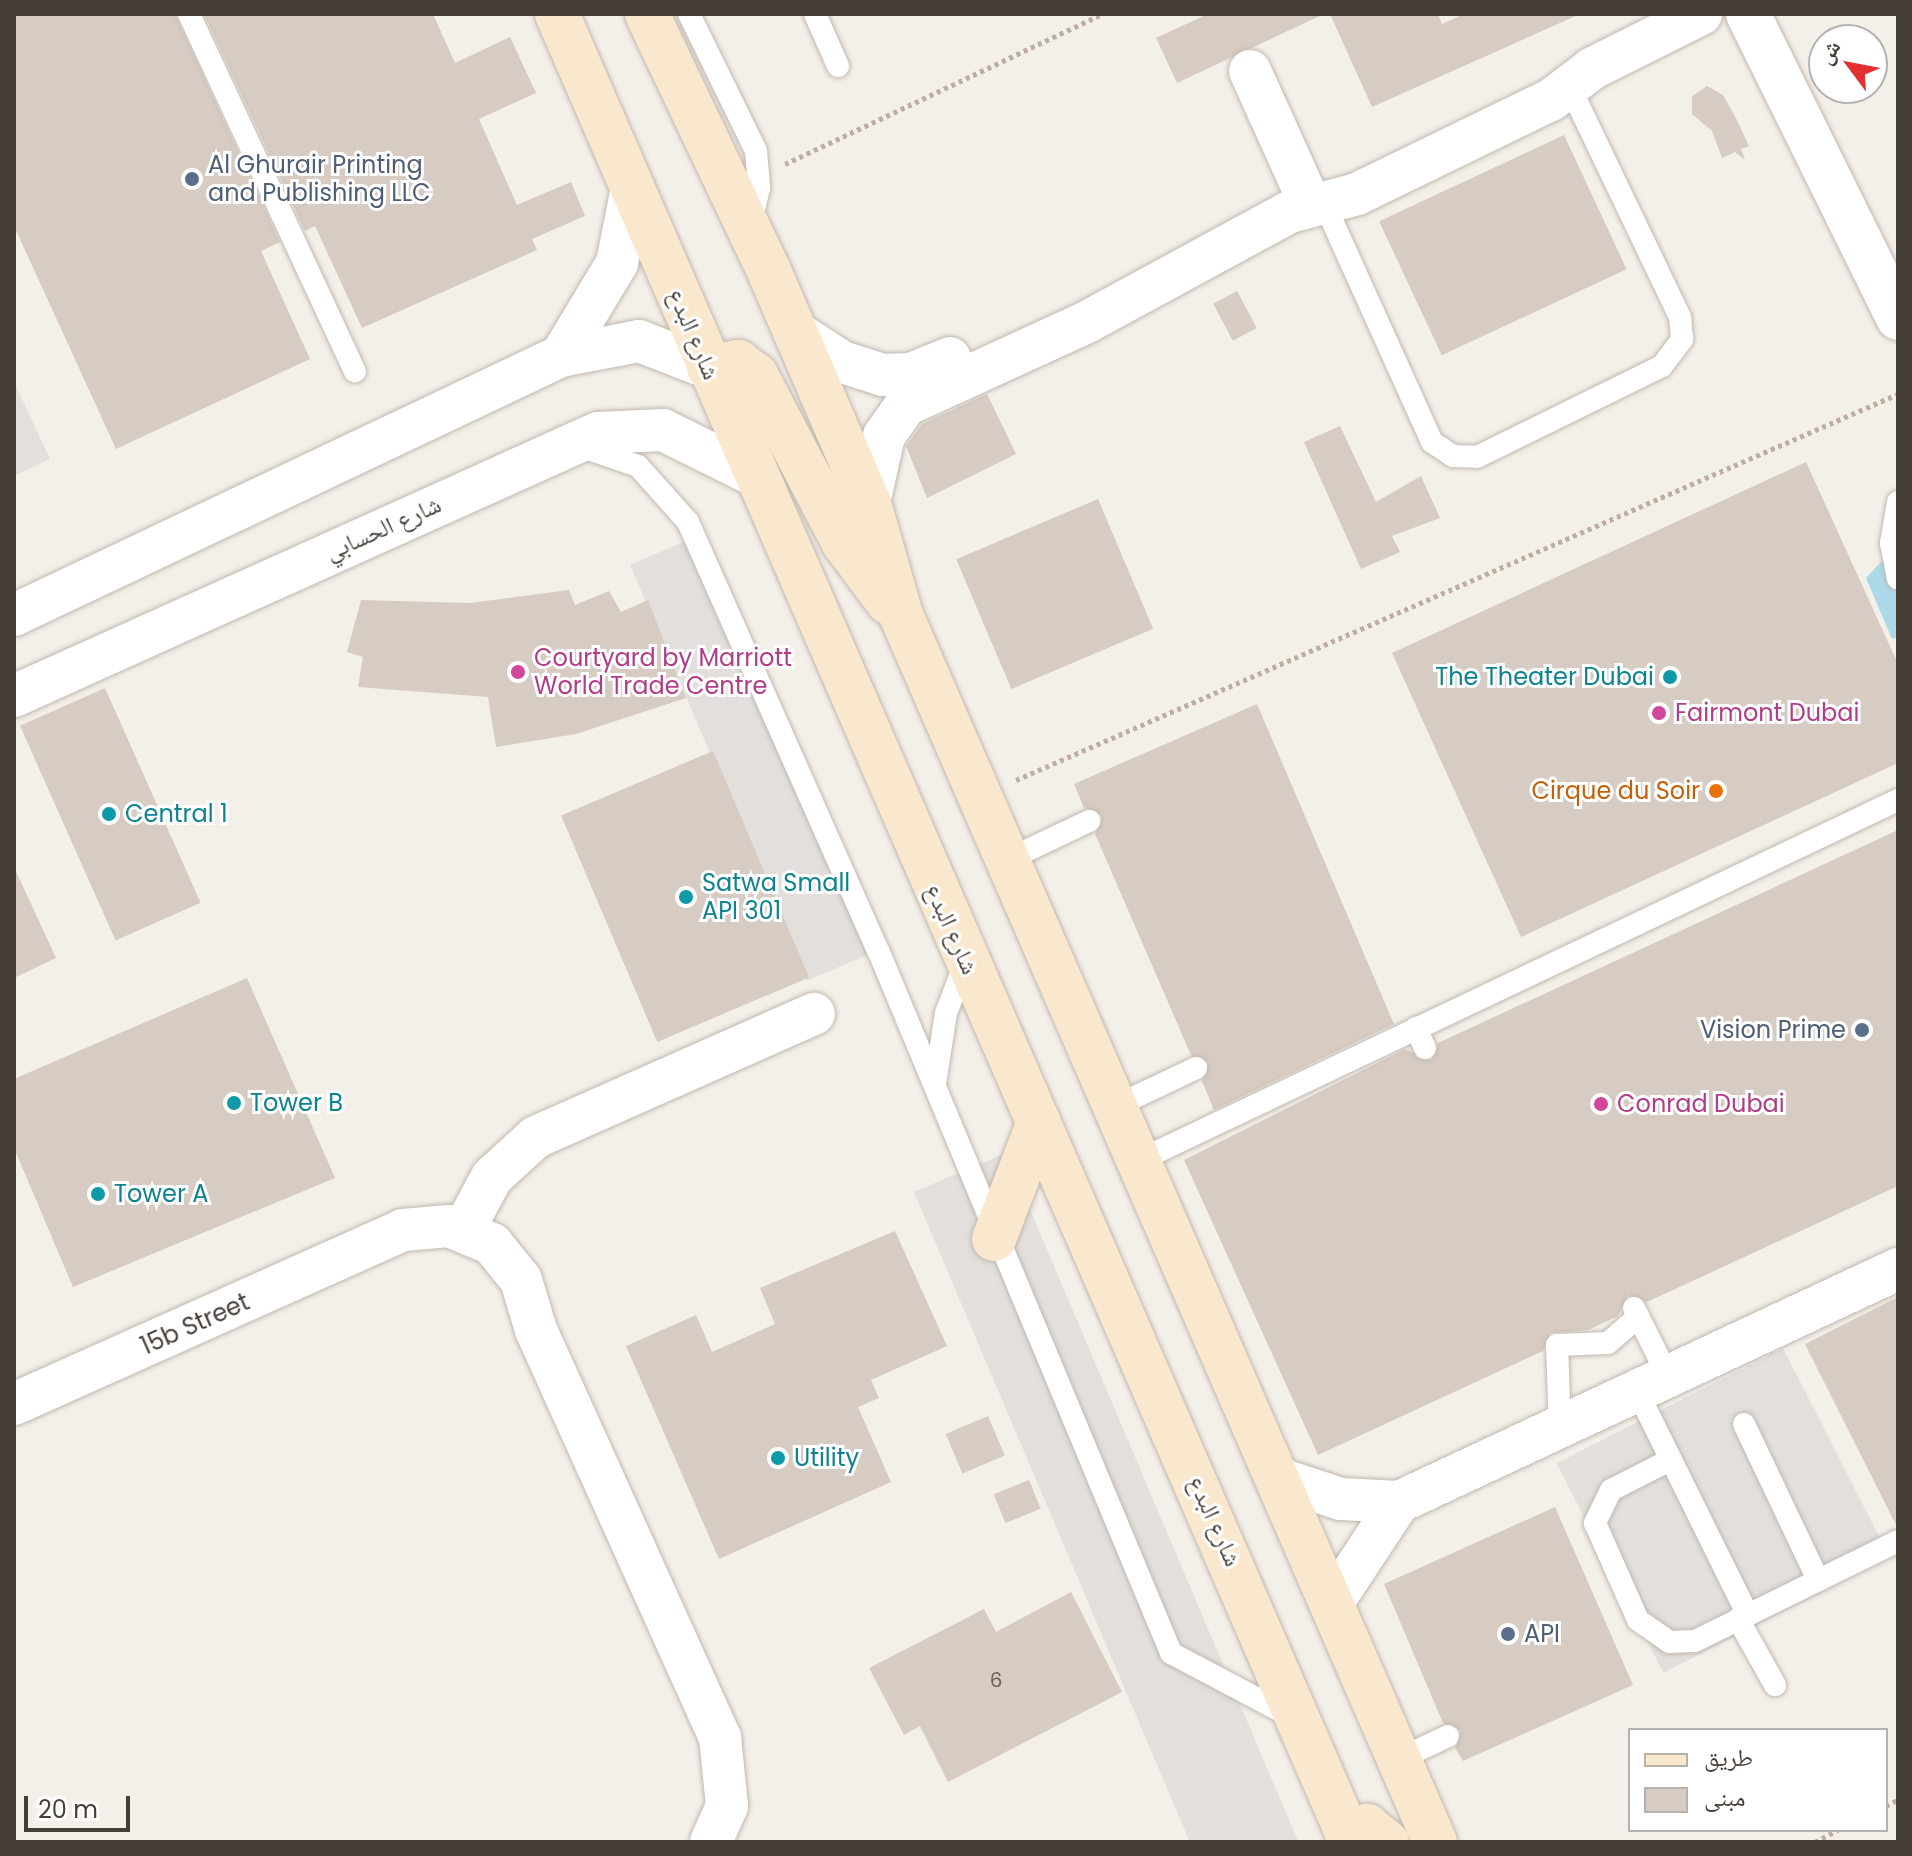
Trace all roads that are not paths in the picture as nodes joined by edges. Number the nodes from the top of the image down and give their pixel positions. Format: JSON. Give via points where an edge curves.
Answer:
{"nodes":[{"id":1,"x":189,"y":14,"type":"edge"},
{"id":2,"x":557,"y":14,"type":"edge"},
{"id":3,"x":647,"y":14,"type":"edge"},
{"id":4,"x":689,"y":14,"type":"edge"},
{"id":5,"x":815,"y":14,"type":"edge"},
{"id":6,"x":1701,"y":14,"type":"edge"},
{"id":7,"x":1748,"y":14,"type":"edge"},
{"id":8,"x":838,"y":66,"type":"dead end"},
{"id":9,"x":1250,"y":71,"type":"dead end"},
{"id":10,"x":1571,"y":89,"type":"junction"},
{"id":11,"x":632,"y":188,"type":"junction"},
{"id":12,"x":1318,"y":206,"type":"junction"},
{"id":13,"x":750,"y":228,"type":"junction"},
{"id":14,"x":1152,"y":280,"type":"junction"},
{"id":15,"x":1898,"y":318,"type":"edge"},
{"id":16,"x":794,"y":331,"type":"junction"},
{"id":17,"x":561,"y":356,"type":"junction"},
{"id":18,"x":709,"y":368,"type":"junction"},
{"id":19,"x":355,"y":371,"type":"dead end"},
{"id":20,"x":570,"y":443,"type":"junction"},
{"id":21,"x":756,"y":476,"type":"junction"},
{"id":22,"x":1898,"y":502,"type":"edge"},
{"id":23,"x":869,"y":503,"type":"junction"},
{"id":24,"x":1898,"y":578,"type":"edge"},
{"id":25,"x":14,"y":615,"type":"edge"},
{"id":26,"x":901,"y":615,"type":"junction"},
{"id":27,"x":14,"y":696,"type":"edge"},
{"id":28,"x":1898,"y":800,"type":"edge"},
{"id":29,"x":1089,"y":821,"type":"dead end"},
{"id":30,"x":1009,"y":859,"type":"junction"},
{"id":31,"x":966,"y":961,"type":"junction"},
{"id":32,"x":814,"y":1014,"type":"dead end"},
{"id":33,"x":1196,"y":1068,"type":"dead end"},
{"id":34,"x":935,"y":1093,"type":"junction"},
{"id":35,"x":1114,"y":1107,"type":"junction"},
{"id":36,"x":1039,"y":1122,"type":"junction"},
{"id":37,"x":1138,"y":1161,"type":"junction"},
{"id":38,"x":464,"y":1229,"type":"junction"},
{"id":39,"x":994,"y":1239,"type":"junction"},
{"id":40,"x":376,"y":1245,"type":"junction"},
{"id":41,"x":1898,"y":1269,"type":"edge"},
{"id":42,"x":536,"y":1330,"type":"junction"},
{"id":43,"x":1654,"y":1387,"type":"junction"},
{"id":44,"x":14,"y":1404,"type":"edge"},
{"id":45,"x":1744,"y":1424,"type":"dead end"},
{"id":46,"x":1560,"y":1430,"type":"junction"},
{"id":47,"x":1670,"y":1460,"type":"junction"},
{"id":48,"x":1277,"y":1478,"type":"junction"},
{"id":49,"x":1399,"y":1502,"type":"junction"},
{"id":50,"x":1898,"y":1541,"type":"edge"},
{"id":51,"x":1818,"y":1580,"type":"junction"},
{"id":52,"x":1333,"y":1602,"type":"junction"},
{"id":53,"x":1742,"y":1616,"type":"junction"},
{"id":54,"x":687,"y":1677,"type":"junction"},
{"id":55,"x":1775,"y":1685,"type":"dead end"},
{"id":56,"x":1304,"y":1723,"type":"junction"},
{"id":57,"x":1448,"y":1736,"type":"dead end"},
{"id":58,"x":1399,"y":1759,"type":"junction"},
{"id":59,"x":1362,"y":1839,"type":"edge"},
{"id":60,"x":679,"y":1842,"type":"edge"},
{"id":61,"x":711,"y":1842,"type":"edge"},
{"id":62,"x":1435,"y":1842,"type":"edge"}],
"edges":[{"from":1,"to":19,"type":"lane"},
{"from":2,"to":11,"type":"main road","name":"شارع البدع"},
{"from":3,"to":13,"type":"main road"},
{"from":4,"to":13,"type":"lane","via":[[756,151],[760,176]]},
{"from":5,"to":8,"type":"lane"},
{"from":6,"to":10,"type":"street","via":[[1593,68]]},
{"from":7,"to":15,"type":"street"},
{"from":9,"to":12,"type":"street"},
{"from":10,"to":12,"type":"street"},
{"from":10,"to":12,"type":"lane","via":[[1680,317],[1682,339],[1662,366],[1477,457],[1453,456],[1432,442]]},
{"from":11,"to":17,"type":"street","via":[[617,263]]},
{"from":11,"to":18,"type":"main road","name":"شارع البدع"},
{"from":12,"to":14,"type":"street"},
{"from":13,"to":16,"type":"main road"},
{"from":14,"to":16,"type":"street","via":[[1103,293],[898,376],[842,362]]},
{"from":14,"to":23,"type":"street","via":[[1087,322],[906,405],[884,436]]},
{"from":16,"to":23,"type":"main road"},
{"from":17,"to":18,"type":"street","via":[[639,341]]},
{"from":17,"to":25,"type":"street"},
{"from":18,"to":21,"type":"main road","name":"شارع البدع"},
{"from":18,"to":26,"type":"main road","via":[[738,362],[756,375],[844,543]]},
{"from":20,"to":21,"type":"street","name":"شارع الحسابي","via":[[618,429],[663,430]]},
{"from":20,"to":27,"type":"street","name":"شارع الحسابي"},
{"from":20,"to":34,"type":"lane","via":[[638,466],[688,522]]},
{"from":21,"to":31,"type":"main road","name":"شارع البدع"},
{"from":22,"to":24,"type":"lane","via":[[1891,543]]},
{"from":23,"to":26,"type":"main road"},
{"from":26,"to":30,"type":"main road"},
{"from":28,"to":37,"type":"lane","via":[[1482,1010]]},
{"from":29,"to":30,"type":"lane"},
{"from":30,"to":35,"type":"main road"},
{"from":31,"to":34,"type":"lane","via":[[946,1013]]},
{"from":31,"to":36,"type":"main road","name":"شارع البدع"},
{"from":32,"to":38,"type":"street","via":[[536,1137],[492,1177]]},
{"from":33,"to":35,"type":"lane"},
{"from":34,"to":39,"type":"lane"},
{"from":35,"to":37,"type":"main road"},
{"from":36,"to":39,"type":"main road"},
{"from":36,"to":56,"type":"main road","name":"شارع البدع"},
{"from":37,"to":48,"type":"main road"},
{"from":38,"to":40,"type":"street","name":"15b Street","via":[[418,1226]]},
{"from":38,"to":42,"type":"street","name":"15b Street","via":[[514,1266]]},
{"from":39,"to":56,"type":"lane","via":[[1171,1653]]},
{"from":40,"to":42,"type":"street","name":"15b Street","via":[[428,1246],[471,1262]]},
{"from":40,"to":44,"type":"street","name":"15b Street"},
{"from":41,"to":43,"type":"street"},
{"from":42,"to":54,"type":"street","name":"15b Street"},
{"from":43,"to":46,"type":"street"},
{"from":43,"to":46,"type":"lane","via":[[1636,1313],[1608,1343],[1557,1345]]},
{"from":43,"to":47,"type":"lane"},
{"from":45,"to":51,"type":"lane"},
{"from":46,"to":49,"type":"street"},
{"from":47,"to":53,"type":"lane"},
{"from":47,"to":53,"type":"lane","via":[[1604,1497],[1597,1532],[1638,1620],[1656,1638],[1695,1641]]},
{"from":48,"to":49,"type":"street","via":[[1341,1499]]},
{"from":48,"to":52,"type":"main road"},
{"from":49,"to":52,"type":"street"},
{"from":50,"to":51,"type":"lane"},
{"from":51,"to":53,"type":"lane"},
{"from":52,"to":58,"type":"main road"},
{"from":53,"to":55,"type":"lane"},
{"from":54,"to":60,"type":"street","name":"15b Street","via":[[705,1775],[700,1807]]},
{"from":54,"to":61,"type":"street","name":"15b Street","via":[[703,1699],[726,1762],[727,1806]]},
{"from":56,"to":59,"type":"main road","name":"شارع البدع"},
{"from":57,"to":58,"type":"lane"},
{"from":58,"to":62,"type":"main road"}]}
